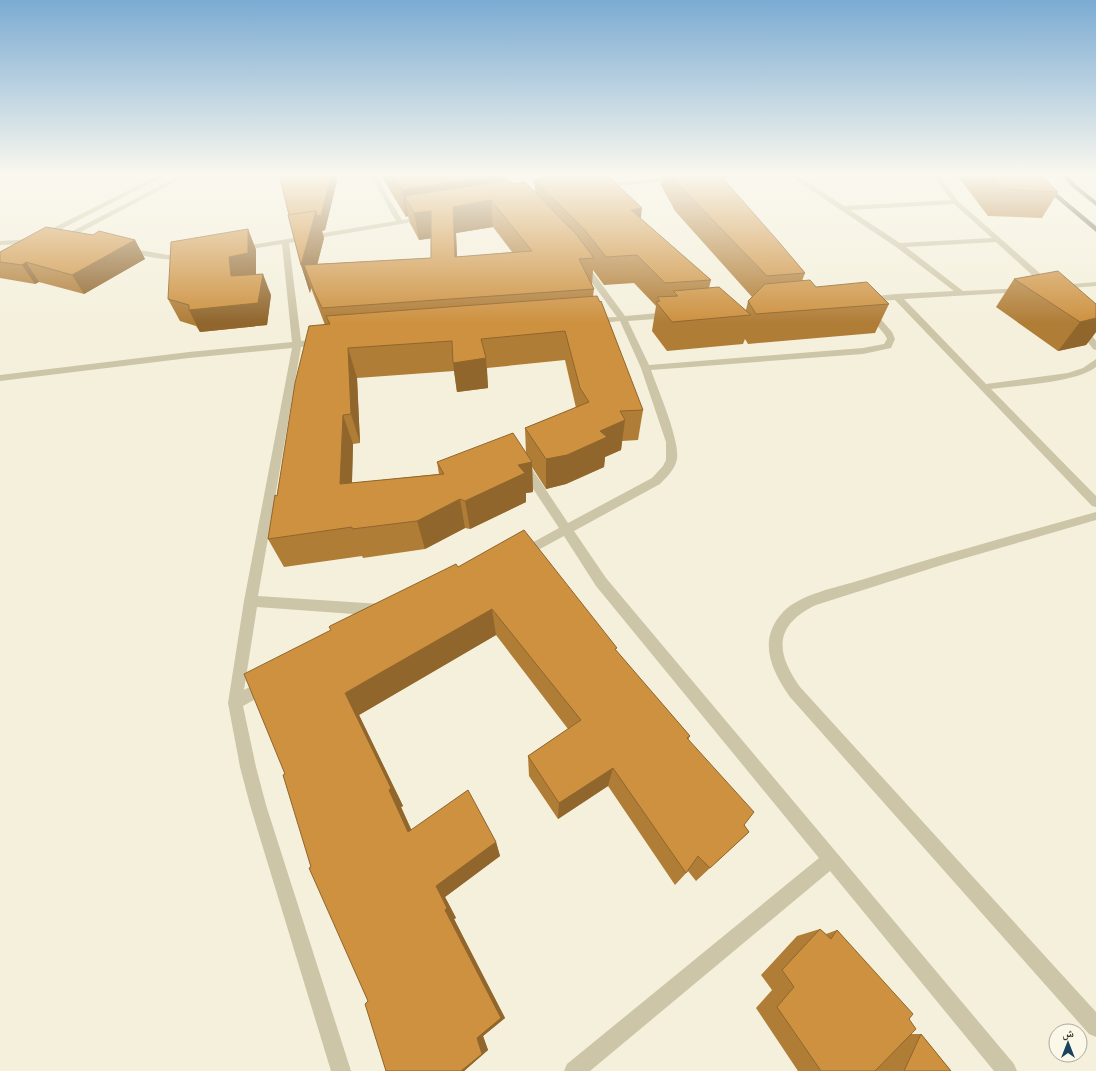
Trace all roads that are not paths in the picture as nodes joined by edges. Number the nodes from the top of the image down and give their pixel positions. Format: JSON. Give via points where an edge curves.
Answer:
{"nodes":[{"id":1,"x":65,"y":224,"type":"edge"},
{"id":2,"x":91,"y":224,"type":"edge"},
{"id":3,"x":389,"y":224,"type":"edge"},
{"id":4,"x":868,"y":224,"type":"edge"},
{"id":5,"x":980,"y":224,"type":"edge"},
{"id":6,"x":76,"y":240,"type":"edge"},
{"id":7,"x":997,"y":240,"type":"junction"},
{"id":8,"x":31,"y":241,"type":"junction"},
{"id":9,"x":56,"y":242,"type":"junction"},
{"id":10,"x":284,"y":242,"type":"junction"},
{"id":11,"x":0,"y":243,"type":"edge"},
{"id":12,"x":899,"y":245,"type":"junction"},
{"id":13,"x":114,"y":247,"type":"edge"},
{"id":14,"x":12,"y":250,"type":"edge"},
{"id":15,"x":232,"y":250,"type":"edge"},
{"id":16,"x":574,"y":254,"type":"edge"},
{"id":17,"x":195,"y":256,"type":"edge"},
{"id":18,"x":1096,"y":284,"type":"edge"},
{"id":19,"x":1054,"y":291,"type":"junction"},
{"id":20,"x":961,"y":293,"type":"junction"},
{"id":21,"x":896,"y":296,"type":"junction"},
{"id":22,"x":677,"y":315,"type":"edge"},
{"id":23,"x":623,"y":319,"type":"junction"},
{"id":24,"x":1075,"y":319,"type":"edge"},
{"id":25,"x":584,"y":322,"type":"edge"},
{"id":26,"x":328,"y":341,"type":"edge"},
{"id":27,"x":297,"y":344,"type":"junction"},
{"id":28,"x":1096,"y":347,"type":"edge"},
{"id":29,"x":1096,"y":362,"type":"edge"},
{"id":30,"x":646,"y":368,"type":"junction"},
{"id":31,"x":0,"y":378,"type":"edge"},
{"id":32,"x":984,"y":387,"type":"junction"},
{"id":33,"x":515,"y":453,"type":"edge"},
{"id":34,"x":1096,"y":503,"type":"edge"},
{"id":35,"x":1096,"y":516,"type":"edge"},
{"id":36,"x":566,"y":531,"type":"junction"},
{"id":37,"x":512,"y":559,"type":"edge"},
{"id":38,"x":251,"y":600,"type":"junction"},
{"id":39,"x":392,"y":611,"type":"edge"},
{"id":40,"x":276,"y":680,"type":"edge"},
{"id":41,"x":235,"y":703,"type":"junction"},
{"id":42,"x":831,"y":859,"type":"junction"},
{"id":43,"x":1096,"y":1027,"type":"edge"},
{"id":44,"x":341,"y":1071,"type":"edge"},
{"id":45,"x":574,"y":1071,"type":"edge"},
{"id":46,"x":1007,"y":1071,"type":"edge"}],
"edges":[{"from":1,"to":8,"type":"street"},
{"from":2,"to":9,"type":"street"},
{"from":3,"to":10,"type":"street"},
{"from":4,"to":12,"type":"street"},
{"from":5,"to":7,"type":"street"},
{"from":6,"to":9,"type":"street"},
{"from":7,"to":12,"type":"street"},
{"from":7,"to":19,"type":"street"},
{"from":8,"to":9,"type":"street"},
{"from":8,"to":11,"type":"street"},
{"from":8,"to":14,"type":"street"},
{"from":10,"to":15,"type":"street"},
{"from":10,"to":27,"type":"street"},
{"from":12,"to":20,"type":"street"},
{"from":13,"to":17,"type":"street","via":[[168,257]]},
{"from":16,"to":23,"type":"street"},
{"from":18,"to":19,"type":"street"},
{"from":19,"to":20,"type":"street","via":[[1032,289]]},
{"from":20,"to":21,"type":"street"},
{"from":21,"to":30,"type":"street","via":[[858,299],[889,334],[891,343],[882,348],[815,356]]},
{"from":21,"to":32,"type":"street"},
{"from":22,"to":23,"type":"street"},
{"from":23,"to":25,"type":"street"},
{"from":23,"to":30,"type":"street"},
{"from":24,"to":28,"type":"street"},
{"from":26,"to":27,"type":"street"},
{"from":27,"to":31,"type":"street"},
{"from":27,"to":38,"type":"street"},
{"from":29,"to":32,"type":"street","via":[[1086,370],[1069,376]]},
{"from":30,"to":36,"type":"street","via":[[671,442],[671,464],[656,481]]},
{"from":32,"to":34,"type":"street"},
{"from":33,"to":36,"type":"street"},
{"from":35,"to":43,"type":"street","via":[[818,599],[788,616],[775,639],[779,666],[795,692]]},
{"from":36,"to":37,"type":"street"},
{"from":36,"to":42,"type":"street","via":[[601,582]]},
{"from":38,"to":39,"type":"street"},
{"from":38,"to":41,"type":"street"},
{"from":40,"to":41,"type":"street"},
{"from":41,"to":44,"type":"street","via":[[258,805]]},
{"from":42,"to":45,"type":"street"},
{"from":42,"to":46,"type":"street"}]}
